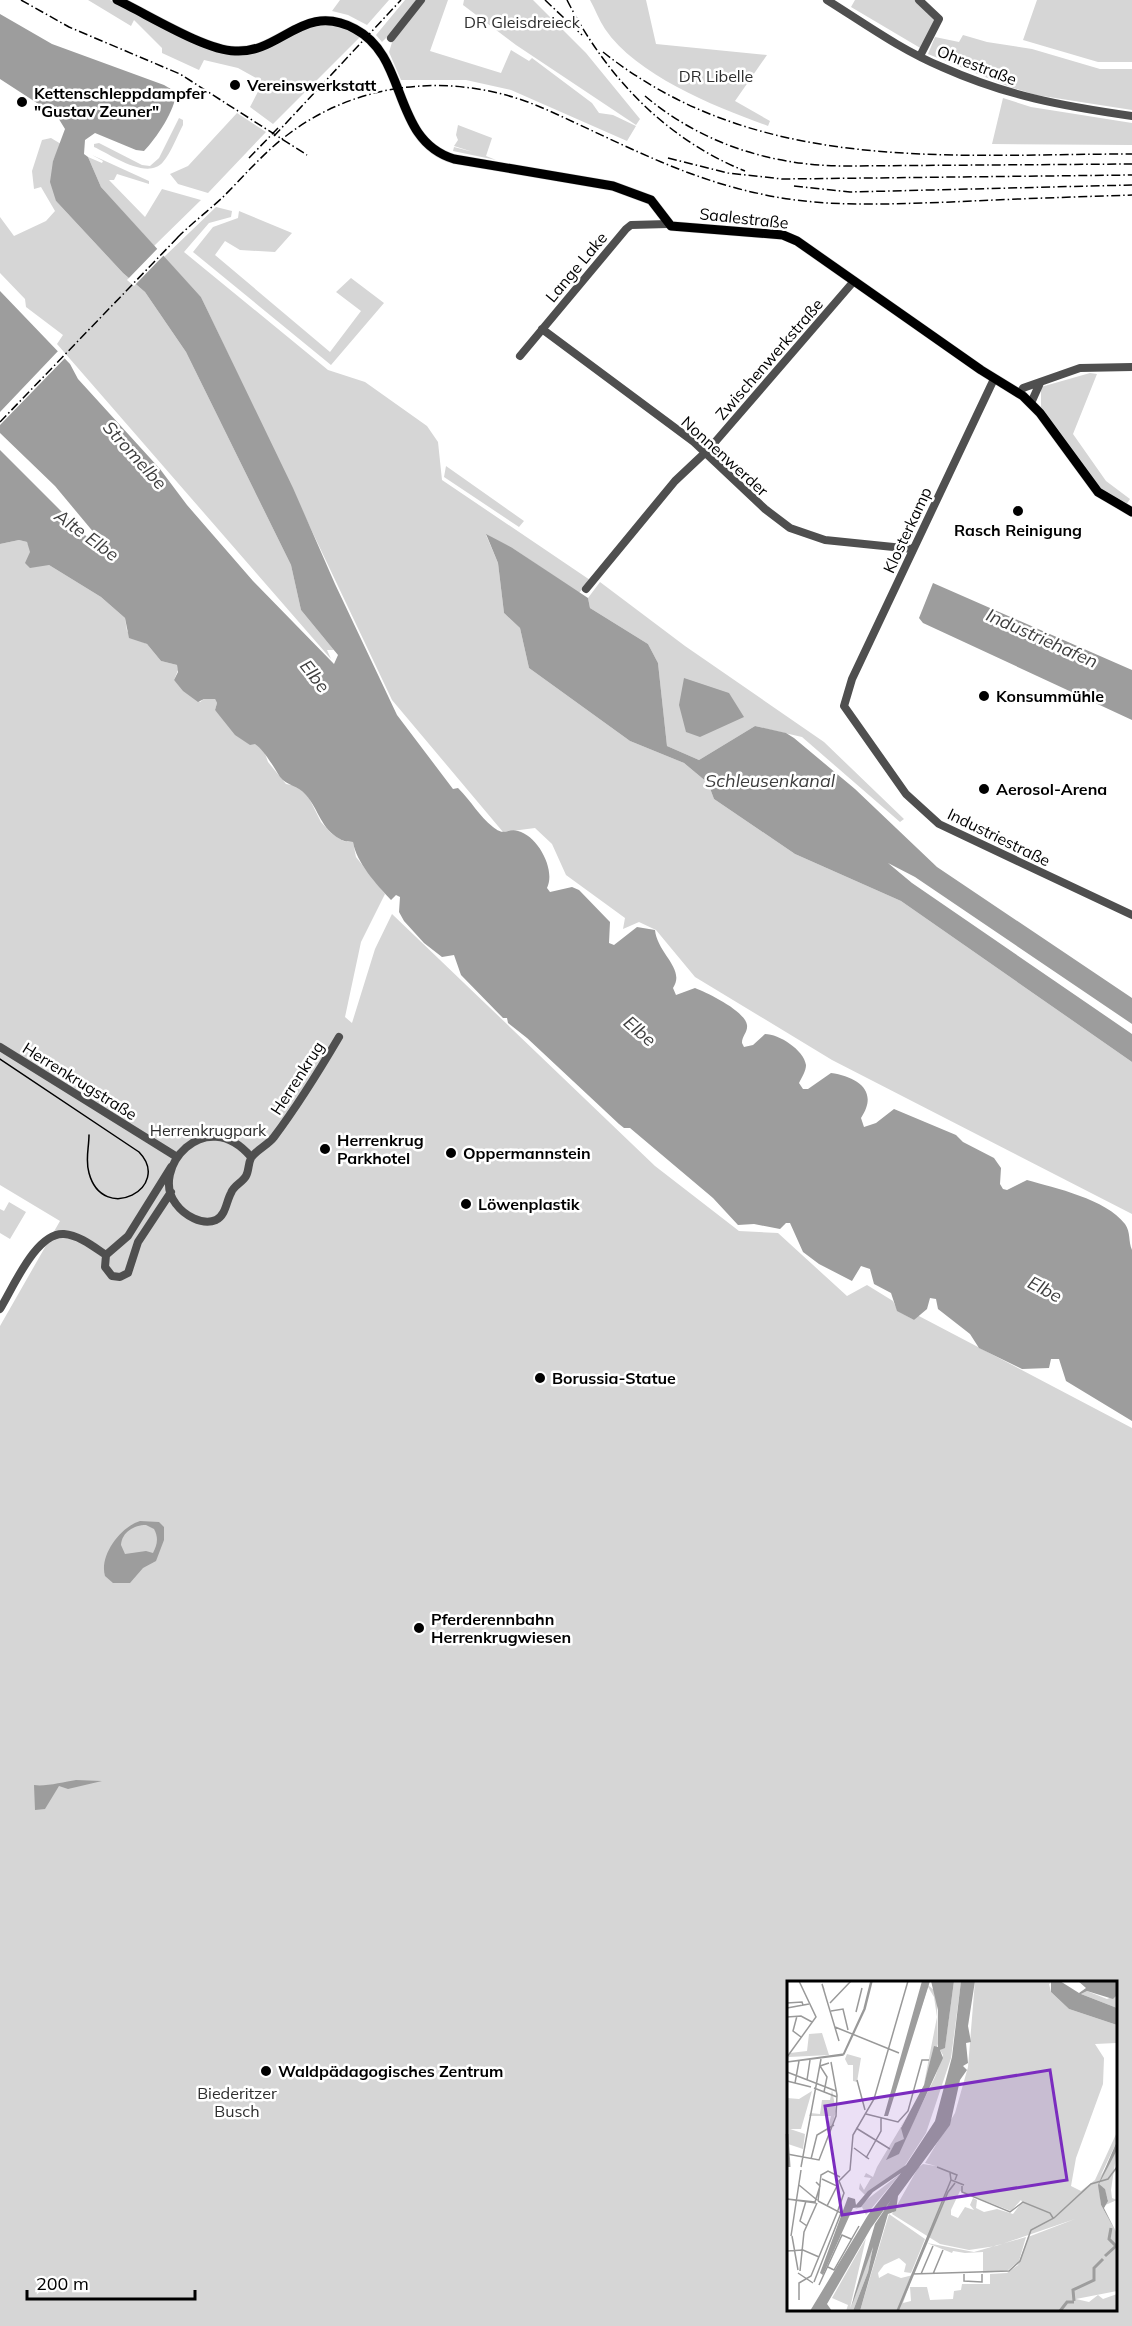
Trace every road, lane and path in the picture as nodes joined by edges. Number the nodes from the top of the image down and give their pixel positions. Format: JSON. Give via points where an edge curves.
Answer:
{"nodes":[{"id":1,"x":117,"y":0,"type":"edge"},
{"id":2,"x":421,"y":0,"type":"edge"},
{"id":3,"x":827,"y":0,"type":"edge"},
{"id":4,"x":919,"y":0,"type":"edge"},
{"id":5,"x":391,"y":38,"type":"dead end"},
{"id":6,"x":921,"y":56,"type":"junction"},
{"id":7,"x":1132,"y":116,"type":"edge"},
{"id":8,"x":668,"y":224,"type":"junction"},
{"id":9,"x":854,"y":281,"type":"junction"},
{"id":10,"x":542,"y":329,"type":"junction"},
{"id":11,"x":520,"y":356,"type":"dead end"},
{"id":12,"x":1132,"y":367,"type":"edge"},
{"id":13,"x":994,"y":379,"type":"junction"},
{"id":14,"x":1040,"y":383,"type":"junction"},
{"id":15,"x":1020,"y":393,"type":"junction"},
{"id":16,"x":1031,"y":403,"type":"junction"},
{"id":17,"x":706,"y":452,"type":"junction"},
{"id":18,"x":1132,"y":512,"type":"edge"},
{"id":19,"x":913,"y":549,"type":"junction"},
{"id":20,"x":586,"y":589,"type":"dead end"},
{"id":21,"x":846,"y":694,"type":"joint"},
{"id":22,"x":1132,"y":915,"type":"edge"},
{"id":23,"x":339,"y":1037,"type":"dead end"},
{"id":24,"x":0,"y":1047,"type":"edge"},
{"id":25,"x":251,"y":1157,"type":"junction"},
{"id":26,"x":175,"y":1160,"type":"junction"},
{"id":27,"x":171,"y":1192,"type":"junction"},
{"id":28,"x":106,"y":1255,"type":"junction"},
{"id":29,"x":0,"y":1309,"type":"edge"}],
"edges":[{"from":1,"to":8,"type":"main road","via":[[226,51],[254,49],[298,26],[320,21],[349,26],[372,41],[385,58],[415,130],[439,153],[454,159],[620,188],[651,200]]},
{"from":2,"to":5,"type":"street"},
{"from":3,"to":6,"type":"street","name":"Ohrestraße"},
{"from":4,"to":6,"type":"street","via":[[939,19]]},
{"from":6,"to":7,"type":"street","name":"Ohrestraße","via":[[1008,92],[1049,104]]},
{"from":8,"to":9,"type":"main road","name":"Saalestraße","via":[[789,237]]},
{"from":8,"to":10,"type":"street","name":"Lange Lake","via":[[631,225]]},
{"from":9,"to":13,"type":"main road","name":"Saalestraße"},
{"from":9,"to":17,"type":"street","name":"Zwischenwerkstraße"},
{"from":10,"to":11,"type":"street","name":"Lange Lake"},
{"from":10,"to":17,"type":"street","name":"Nonnenwerder"},
{"from":12,"to":14,"type":"street","via":[[1080,368]]},
{"from":13,"to":15,"type":"main road","name":"Saalestraße"},
{"from":13,"to":19,"type":"street","name":"Klosterkamp"},
{"from":14,"to":15,"type":"street","via":[[1023,388]]},
{"from":14,"to":16,"type":"street"},
{"from":15,"to":16,"type":"main road","name":"Saalestraße"},
{"from":16,"to":18,"type":"main road","name":"Saalestraße","via":[[1098,492]]},
{"from":17,"to":19,"type":"street","name":"Nonnenwerder","via":[[790,528],[825,540]]},
{"from":17,"to":20,"type":"street","name":"Zwischenwerkstraße","via":[[675,481]]},
{"from":19,"to":21,"type":"street","name":"Klosterkamp"},
{"from":21,"to":22,"type":"street","name":"Industriestraße","via":[[846,711],[906,794],[927,814],[954,832]]},
{"from":23,"to":25,"type":"street","name":"Herrenkrug","via":[[276,1135]]},
{"from":24,"to":26,"type":"street","name":"Herrenkrugstraße"},
{"from":25,"to":26,"type":"street","via":[[230,1141],[215,1136],[195,1142]]},
{"from":25,"to":27,"type":"street","name":"Herrenkrug","via":[[247,1174],[232,1190],[218,1219],[203,1221],[191,1217],[175,1203]]},
{"from":26,"to":27,"type":"street"},
{"from":26,"to":28,"type":"street","via":[[128,1236]]},
{"from":27,"to":28,"type":"street","via":[[138,1242],[128,1273],[118,1277],[110,1274],[105,1267]]},
{"from":28,"to":29,"type":"street","via":[[69,1235],[46,1239]]}]}
